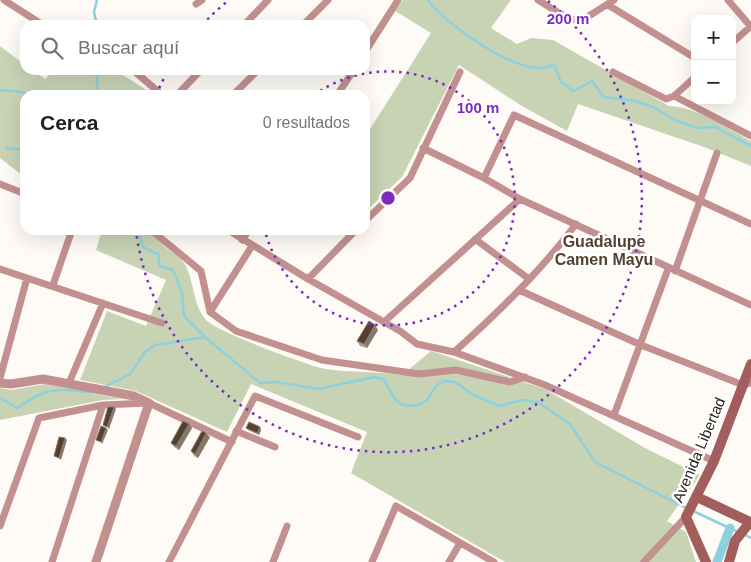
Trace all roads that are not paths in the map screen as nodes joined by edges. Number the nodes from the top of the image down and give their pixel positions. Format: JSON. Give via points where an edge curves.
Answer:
{"nodes":[{"id":1,"x":4,"y":0,"type":"edge"},
{"id":2,"x":268,"y":0,"type":"edge"},
{"id":3,"x":328,"y":0,"type":"edge"},
{"id":4,"x":398,"y":0,"type":"edge"},
{"id":5,"x":539,"y":0,"type":"edge"},
{"id":6,"x":728,"y":0,"type":"edge"},
{"id":7,"x":611,"y":3,"type":"edge"},
{"id":8,"x":35,"y":20,"type":"edge"},
{"id":9,"x":249,"y":20,"type":"edge"},
{"id":10,"x":308,"y":20,"type":"edge"},
{"id":11,"x":751,"y":26,"type":"edge"},
{"id":12,"x":736,"y":39,"type":"edge"},
{"id":13,"x":370,"y":44,"type":"edge"},
{"id":14,"x":691,"y":55,"type":"edge"},
{"id":15,"x":460,"y":72,"type":"dead end"},
{"id":16,"x":613,"y":72,"type":"dead end"},
{"id":17,"x":139,"y":75,"type":"edge"},
{"id":18,"x":196,"y":75,"type":"edge"},
{"id":19,"x":253,"y":75,"type":"edge"},
{"id":20,"x":351,"y":75,"type":"edge"},
{"id":21,"x":691,"y":81,"type":"edge"},
{"id":22,"x":156,"y":90,"type":"edge"},
{"id":23,"x":182,"y":90,"type":"edge"},
{"id":24,"x":237,"y":90,"type":"edge"},
{"id":25,"x":341,"y":90,"type":"edge"},
{"id":26,"x":674,"y":96,"type":"junction"},
{"id":27,"x":751,"y":136,"type":"edge"},
{"id":28,"x":423,"y":148,"type":"junction"},
{"id":29,"x":717,"y":153,"type":"dead end"},
{"id":30,"x":484,"y":178,"type":"junction"},
{"id":31,"x":0,"y":184,"type":"edge"},
{"id":32,"x":20,"y":192,"type":"edge"},
{"id":33,"x":520,"y":199,"type":"junction"},
{"id":34,"x":700,"y":200,"type":"junction"},
{"id":35,"x":370,"y":217,"type":"edge"},
{"id":36,"x":576,"y":224,"type":"junction"},
{"id":37,"x":751,"y":224,"type":"edge"},
{"id":38,"x":70,"y":235,"type":"edge"},
{"id":39,"x":157,"y":235,"type":"edge"},
{"id":40,"x":235,"y":235,"type":"edge"},
{"id":41,"x":246,"y":235,"type":"edge"},
{"id":42,"x":351,"y":235,"type":"edge"},
{"id":43,"x":475,"y":239,"type":"junction"},
{"id":44,"x":242,"y":240,"type":"junction"},
{"id":45,"x":252,"y":246,"type":"junction"},
{"id":46,"x":0,"y":269,"type":"edge"},
{"id":47,"x":672,"y":270,"type":"junction"},
{"id":48,"x":27,"y":278,"type":"junction"},
{"id":49,"x":308,"y":279,"type":"junction"},
{"id":50,"x":529,"y":279,"type":"junction"},
{"id":51,"x":53,"y":285,"type":"junction"},
{"id":52,"x":519,"y":290,"type":"junction"},
{"id":53,"x":103,"y":303,"type":"junction"},
{"id":54,"x":751,"y":305,"type":"edge"},
{"id":55,"x":210,"y":312,"type":"junction"},
{"id":56,"x":384,"y":322,"type":"junction"},
{"id":57,"x":162,"y":323,"type":"dead end"},
{"id":58,"x":641,"y":345,"type":"junction"},
{"id":59,"x":454,"y":352,"type":"junction"},
{"id":60,"x":751,"y":364,"type":"edge"},
{"id":61,"x":525,"y":377,"type":"junction"},
{"id":62,"x":0,"y":378,"type":"edge"},
{"id":63,"x":0,"y":383,"type":"edge"},
{"id":64,"x":69,"y":383,"type":"junction"},
{"id":65,"x":747,"y":384,"type":"edge"},
{"id":66,"x":149,"y":404,"type":"junction"},
{"id":67,"x":103,"y":405,"type":"junction"},
{"id":68,"x":614,"y":416,"type":"junction"},
{"id":69,"x":236,"y":431,"type":"junction"},
{"id":70,"x":358,"y":437,"type":"dead end"},
{"id":71,"x":232,"y":442,"type":"junction"},
{"id":72,"x":275,"y":447,"type":"dead end"},
{"id":73,"x":714,"y":460,"type":"junction"},
{"id":74,"x":697,"y":498,"type":"junction"},
{"id":75,"x":686,"y":517,"type":"junction"},
{"id":76,"x":750,"y":522,"type":"edge"},
{"id":77,"x":0,"y":526,"type":"edge"},
{"id":78,"x":287,"y":526,"type":"dead end"},
{"id":79,"x":460,"y":543,"type":"junction"},
{"id":80,"x":52,"y":562,"type":"edge"},
{"id":81,"x":96,"y":562,"type":"edge"},
{"id":82,"x":169,"y":562,"type":"edge"},
{"id":83,"x":272,"y":562,"type":"edge"},
{"id":84,"x":372,"y":562,"type":"edge"},
{"id":85,"x":449,"y":562,"type":"edge"},
{"id":86,"x":494,"y":562,"type":"edge"},
{"id":87,"x":644,"y":562,"type":"edge"},
{"id":88,"x":706,"y":562,"type":"edge"},
{"id":89,"x":729,"y":562,"type":"edge"}],
"edges":[{"from":1,"to":8,"type":"street"},
{"from":2,"to":9,"type":"street"},
{"from":3,"to":10,"type":"street"},
{"from":4,"to":13,"type":"street"},
{"from":5,"to":7,"type":"street","via":[[574,21],[582,21]]},
{"from":6,"to":11,"type":"street"},
{"from":7,"to":14,"type":"street"},
{"from":11,"to":12,"type":"street"},
{"from":15,"to":28,"type":"street"},
{"from":16,"to":26,"type":"street","via":[[666,99]]},
{"from":17,"to":22,"type":"street"},
{"from":18,"to":23,"type":"street"},
{"from":19,"to":24,"type":"street"},
{"from":20,"to":25,"type":"street"},
{"from":21,"to":26,"type":"street"},
{"from":26,"to":27,"type":"street"},
{"from":28,"to":30,"type":"street"},
{"from":28,"to":35,"type":"street","via":[[410,178]]},
{"from":29,"to":34,"type":"street"},
{"from":30,"to":33,"type":"street"},
{"from":30,"to":34,"type":"street","via":[[514,115]]},
{"from":31,"to":32,"type":"street"},
{"from":33,"to":36,"type":"street"},
{"from":33,"to":43,"type":"street"},
{"from":34,"to":37,"type":"street"},
{"from":34,"to":47,"type":"street"},
{"from":36,"to":47,"type":"street"},
{"from":36,"to":50,"type":"street"},
{"from":38,"to":51,"type":"street"},
{"from":39,"to":55,"type":"street","via":[[201,271]]},
{"from":40,"to":44,"type":"street"},
{"from":41,"to":44,"type":"street"},
{"from":42,"to":49,"type":"street"},
{"from":43,"to":50,"type":"street"},
{"from":43,"to":56,"type":"street"},
{"from":44,"to":45,"type":"street"},
{"from":45,"to":49,"type":"street"},
{"from":45,"to":55,"type":"street"},
{"from":46,"to":48,"type":"street"},
{"from":47,"to":54,"type":"street"},
{"from":47,"to":58,"type":"street"},
{"from":48,"to":51,"type":"street"},
{"from":48,"to":62,"type":"street"},
{"from":49,"to":56,"type":"street"},
{"from":50,"to":52,"type":"street"},
{"from":51,"to":53,"type":"street"},
{"from":52,"to":58,"type":"street"},
{"from":52,"to":59,"type":"street"},
{"from":53,"to":57,"type":"street"},
{"from":53,"to":64,"type":"street"},
{"from":55,"to":61,"type":"street","via":[[236,331],[322,360],[419,374],[456,370],[510,382]]},
{"from":56,"to":59,"type":"street","via":[[417,344]]},
{"from":58,"to":65,"type":"street"},
{"from":58,"to":68,"type":"street"},
{"from":59,"to":61,"type":"street"},
{"from":60,"to":65,"type":"main road","name":"Avenida Libertad"},
{"from":61,"to":68,"type":"street"},
{"from":63,"to":64,"type":"street","via":[[43,379]]},
{"from":64,"to":66,"type":"street","via":[[134,396]]},
{"from":65,"to":73,"type":"main road","name":"Avenida Libertad"},
{"from":66,"to":67,"type":"street"},
{"from":66,"to":71,"type":"street"},
{"from":66,"to":81,"type":"street"},
{"from":67,"to":77,"type":"street","via":[[39,418]]},
{"from":67,"to":80,"type":"street"},
{"from":68,"to":73,"type":"street"},
{"from":69,"to":70,"type":"street","via":[[255,396]]},
{"from":69,"to":71,"type":"street"},
{"from":69,"to":72,"type":"street"},
{"from":71,"to":82,"type":"street"},
{"from":73,"to":74,"type":"main road","name":"Avenida Libertad"},
{"from":74,"to":75,"type":"main road","name":"Avenida Libertad"},
{"from":74,"to":76,"type":"main road"},
{"from":75,"to":87,"type":"street","name":"Avenida Libertad"},
{"from":75,"to":88,"type":"main road"},
{"from":76,"to":89,"type":"main road","via":[[735,541]]},
{"from":78,"to":83,"type":"street"},
{"from":79,"to":84,"type":"street","via":[[396,506]]},
{"from":79,"to":85,"type":"street"},
{"from":79,"to":86,"type":"street"}]}
